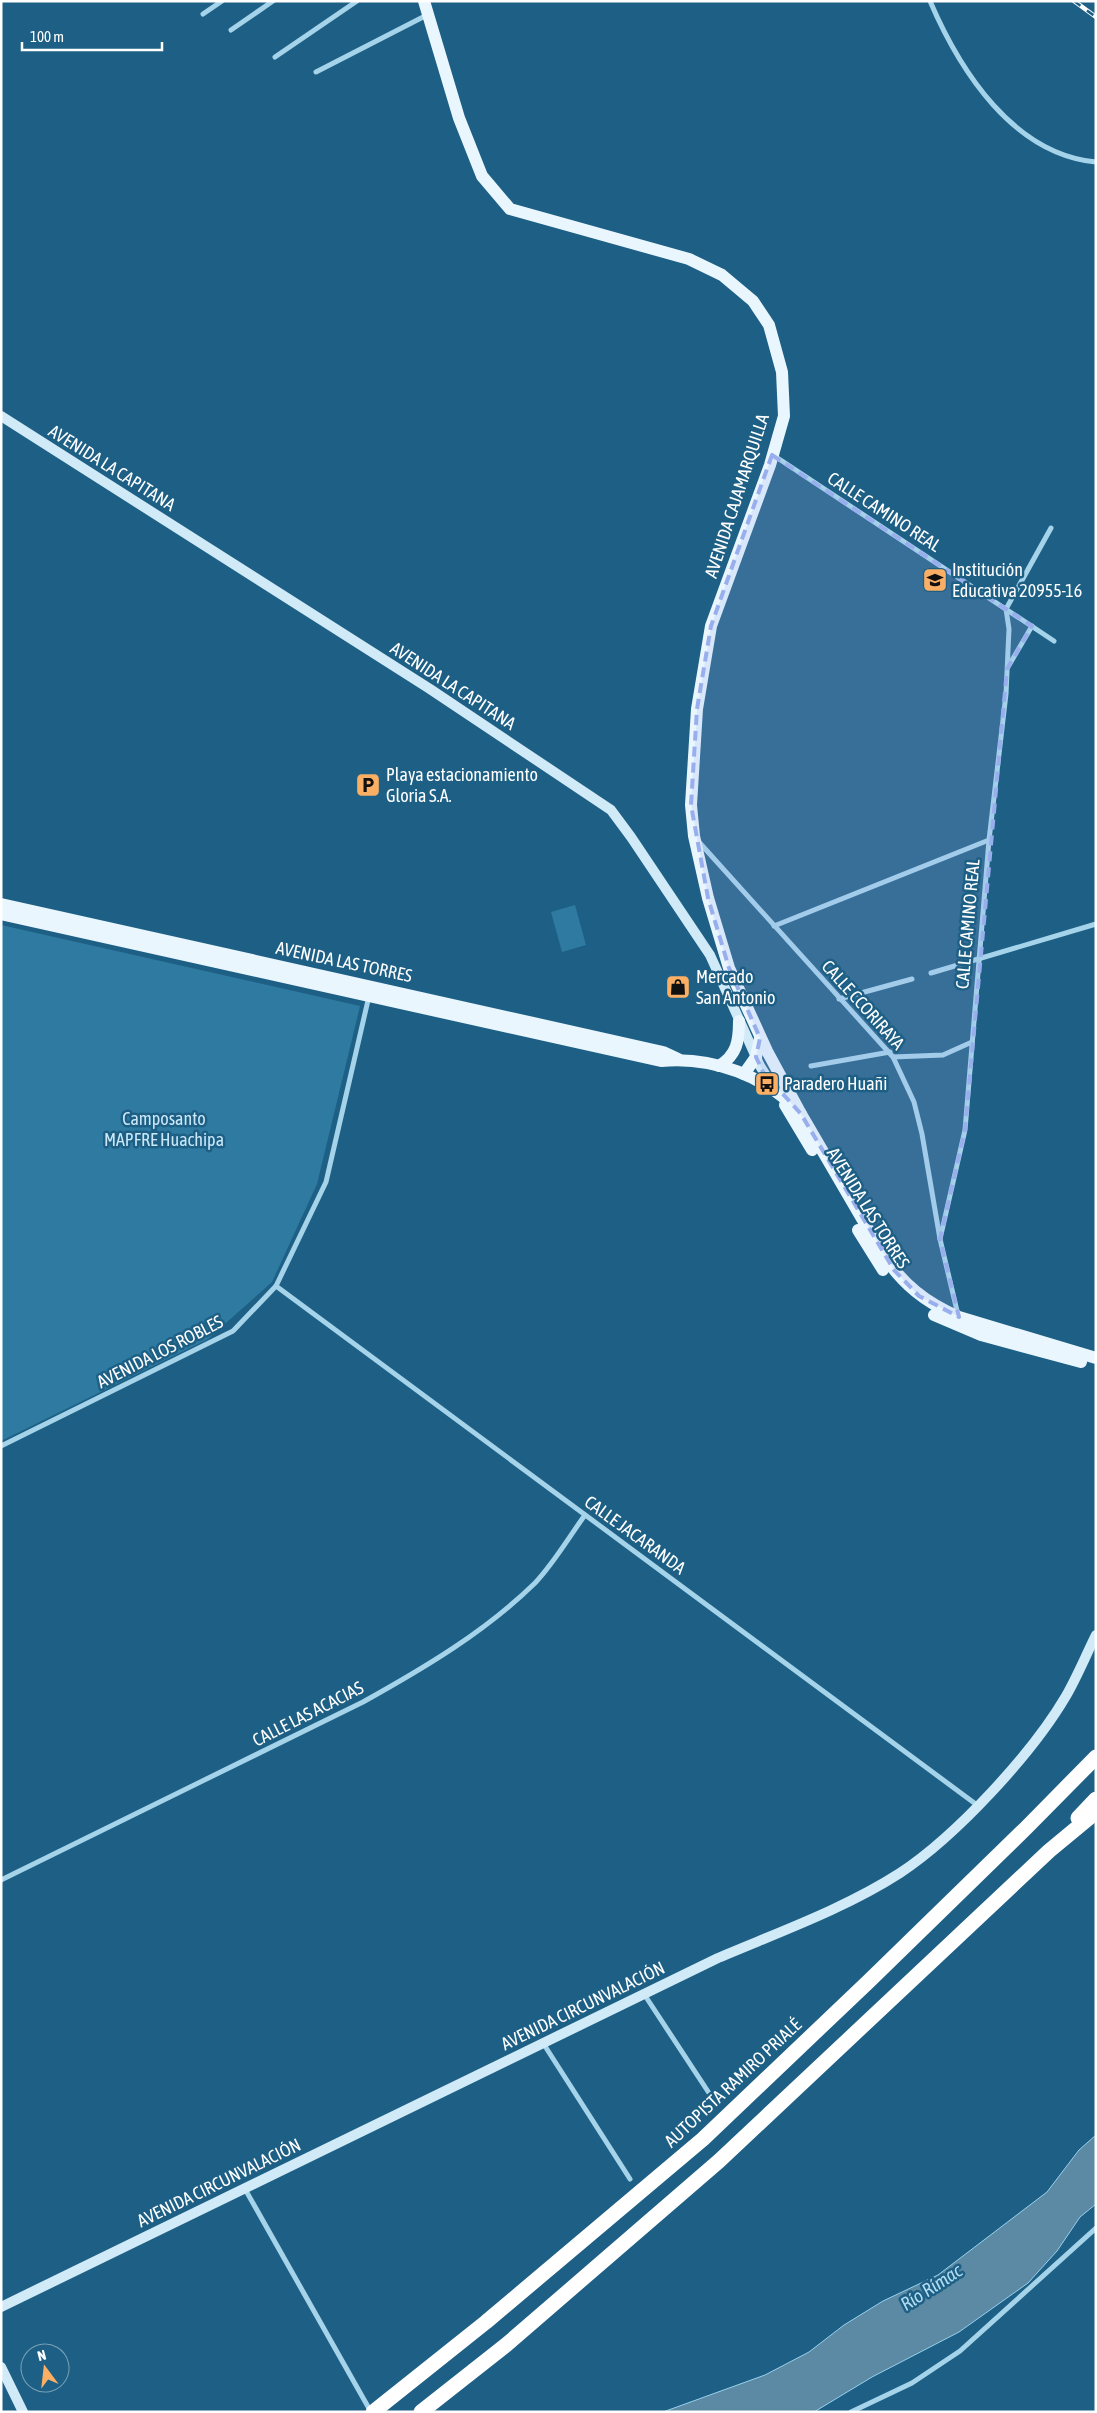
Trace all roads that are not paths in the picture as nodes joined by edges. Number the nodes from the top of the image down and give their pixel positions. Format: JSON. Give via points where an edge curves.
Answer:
{"nodes":[{"id":1,"x":222,"y":1,"type":"edge"},
{"id":2,"x":273,"y":1,"type":"edge"},
{"id":3,"x":357,"y":1,"type":"edge"},
{"id":4,"x":424,"y":1,"type":"edge"},
{"id":5,"x":930,"y":1,"type":"edge"},
{"id":6,"x":203,"y":14,"type":"dead end"},
{"id":7,"x":428,"y":14,"type":"junction"},
{"id":8,"x":231,"y":30,"type":"dead end"},
{"id":9,"x":275,"y":57,"type":"dead end"},
{"id":10,"x":316,"y":72,"type":"dead end"},
{"id":11,"x":1096,"y":162,"type":"edge"},
{"id":12,"x":1,"y":416,"type":"edge"},
{"id":13,"x":772,"y":454,"type":"junction"},
{"id":14,"x":1051,"y":528,"type":"dead end"},
{"id":15,"x":1006,"y":609,"type":"junction"},
{"id":16,"x":1032,"y":626,"type":"junction"},
{"id":17,"x":1054,"y":641,"type":"dead end"},
{"id":18,"x":1007,"y":669,"type":"junction"},
{"id":19,"x":694,"y":836,"type":"junction"},
{"id":20,"x":989,"y":840,"type":"junction"},
{"id":21,"x":1,"y":904,"type":"edge"},
{"id":22,"x":1,"y":914,"type":"edge"},
{"id":23,"x":1096,"y":924,"type":"edge"},
{"id":24,"x":774,"y":926,"type":"junction"},
{"id":25,"x":979,"y":959,"type":"junction"},
{"id":26,"x":931,"y":973,"type":"dead end"},
{"id":27,"x":912,"y":979,"type":"dead end"},
{"id":28,"x":370,"y":990,"type":"junction"},
{"id":29,"x":839,"y":999,"type":"junction"},
{"id":30,"x":739,"y":1021,"type":"junction"},
{"id":31,"x":760,"y":1038,"type":"junction"},
{"id":32,"x":972,"y":1042,"type":"junction"},
{"id":33,"x":892,"y":1055,"type":"junction"},
{"id":34,"x":756,"y":1057,"type":"junction"},
{"id":35,"x":719,"y":1066,"type":"junction"},
{"id":36,"x":811,"y":1066,"type":"dead end"},
{"id":37,"x":744,"y":1074,"type":"junction"},
{"id":38,"x":776,"y":1090,"type":"junction"},
{"id":39,"x":801,"y":1114,"type":"junction"},
{"id":40,"x":940,"y":1239,"type":"junction"},
{"id":41,"x":276,"y":1286,"type":"junction"},
{"id":42,"x":959,"y":1317,"type":"junction"},
{"id":43,"x":1096,"y":1358,"type":"edge"},
{"id":44,"x":1096,"y":1365,"type":"edge"},
{"id":45,"x":1,"y":1446,"type":"edge"},
{"id":46,"x":585,"y":1515,"type":"junction"},
{"id":47,"x":1096,"y":1635,"type":"edge"},
{"id":48,"x":1096,"y":1756,"type":"edge"},
{"id":49,"x":1096,"y":1763,"type":"edge"},
{"id":50,"x":1096,"y":1799,"type":"edge"},
{"id":51,"x":977,"y":1805,"type":"junction"},
{"id":52,"x":1096,"y":1812,"type":"edge"},
{"id":53,"x":1026,"y":1828,"type":"junction"},
{"id":54,"x":1049,"y":1851,"type":"junction"},
{"id":55,"x":1,"y":1880,"type":"edge"},
{"id":56,"x":644,"y":1994,"type":"junction"},
{"id":57,"x":543,"y":2043,"type":"junction"},
{"id":58,"x":709,"y":2093,"type":"dead end"},
{"id":59,"x":630,"y":2179,"type":"dead end"},
{"id":60,"x":245,"y":2189,"type":"junction"},
{"id":61,"x":1096,"y":2228,"type":"edge"},
{"id":62,"x":1,"y":2307,"type":"edge"},
{"id":63,"x":1,"y":2367,"type":"edge"},
{"id":64,"x":23,"y":2412,"type":"edge"},
{"id":65,"x":372,"y":2412,"type":"edge"},
{"id":66,"x":421,"y":2412,"type":"edge"},
{"id":67,"x":851,"y":2412,"type":"edge"}],
"edges":[{"from":1,"to":6,"type":"street"},
{"from":2,"to":8,"type":"street"},
{"from":3,"to":9,"type":"street"},
{"from":4,"to":7,"type":"main road","name":"AVENIDA CAJAMARQUILLA"},
{"from":5,"to":11,"type":"street","via":[[970,73],[1022,134],[1053,152]]},
{"from":7,"to":10,"type":"street"},
{"from":7,"to":13,"type":"main road","name":"AVENIDA CAJAMARQUILLA","via":[[460,118],[482,176],[510,209],[689,259],[722,275],[753,301],[769,325],[782,372],[784,416]]},
{"from":12,"to":30,"type":"street","name":"AVENIDA LA CAPITANA","via":[[430,689],[611,810],[710,955]]},
{"from":13,"to":15,"type":"street","name":"CALLE CAMINO REAL"},
{"from":13,"to":19,"type":"main road","name":"AVENIDA CAJAMARQUILLA","via":[[711,626],[697,709],[691,805]]},
{"from":14,"to":15,"type":"street"},
{"from":15,"to":16,"type":"street","name":"CALLE CAMINO REAL"},
{"from":15,"to":18,"type":"street","name":"CALLE CAMINO REAL","via":[[1009,629]]},
{"from":16,"to":17,"type":"street","name":"CALLE CAMINO REAL"},
{"from":16,"to":18,"type":"street"},
{"from":18,"to":20,"type":"street","name":"CALLE CAMINO REAL"},
{"from":19,"to":24,"type":"street","name":"CALLE CCORIRAYA"},
{"from":19,"to":31,"type":"main road","name":"AVENIDA CAJAMARQUILLA","via":[[729,968]]},
{"from":20,"to":24,"type":"street"},
{"from":20,"to":25,"type":"street","name":"CALLE CAMINO REAL"},
{"from":21,"to":28,"type":"main road","name":"AVENIDA LAS TORRES"},
{"from":22,"to":28,"type":"main road","name":"AVENIDA LAS TORRES"},
{"from":23,"to":25,"type":"street"},
{"from":24,"to":29,"type":"street","name":"CALLE CCORIRAYA"},
{"from":25,"to":26,"type":"street"},
{"from":25,"to":32,"type":"street","name":"CALLE CAMINO REAL"},
{"from":27,"to":29,"type":"street"},
{"from":28,"to":35,"type":"main road","name":"AVENIDA LAS TORRES"},
{"from":28,"to":41,"type":"street","name":"AVENIDA LOS ROBLES","via":[[326,1182]]},
{"from":29,"to":33,"type":"street","name":"CALLE CCORIRAYA"},
{"from":30,"to":34,"type":"street","name":"AVENIDA LA CAPITANA"},
{"from":30,"to":35,"type":"main road","via":[[736,1051]]},
{"from":31,"to":34,"type":"main road"},
{"from":31,"to":39,"type":"main road","name":"AVENIDA CAJAMARQUILLA"},
{"from":32,"to":33,"type":"street","via":[[943,1055]]},
{"from":32,"to":40,"type":"street","name":"CALLE CAMINO REAL","via":[[965,1130]]},
{"from":33,"to":36,"type":"street"},
{"from":33,"to":40,"type":"street","name":"CALLE CCORIRAYA","via":[[914,1102]]},
{"from":34,"to":37,"type":"main road"},
{"from":34,"to":38,"type":"street","name":"AVENIDA LA CAPITANA"},
{"from":35,"to":37,"type":"main road","name":"AVENIDA LAS TORRES"},
{"from":37,"to":38,"type":"main road","name":"AVENIDA LAS TORRES"},
{"from":38,"to":39,"type":"main road","name":"AVENIDA LAS TORRES"},
{"from":38,"to":44,"type":"main road","name":"AVENIDA LAS TORRES","via":[[877,1261],[905,1294],[928,1312],[957,1326],[1036,1351]]},
{"from":39,"to":42,"type":"main road","name":"AVENIDA LAS TORRES","via":[[894,1270],[919,1296]]},
{"from":40,"to":42,"type":"street","name":"CALLE CCORIRAYA"},
{"from":41,"to":45,"type":"street","name":"AVENIDA LOS ROBLES","via":[[233,1332]]},
{"from":41,"to":46,"type":"street","name":"CALLE JACARANDA"},
{"from":42,"to":43,"type":"main road","name":"AVENIDA LAS TORRES"},
{"from":46,"to":51,"type":"street","name":"CALLE JACARANDA"},
{"from":46,"to":55,"type":"street","name":"CALLE LAS ACACIAS","via":[[536,1582],[460,1644],[420,1670],[357,1705]]},
{"from":47,"to":51,"type":"street","name":"AVENIDA CIRCUNVALACIÓN","via":[[1052,1718]]},
{"from":48,"to":53,"type":"highway","name":"AUTOPISTA RAMIRO PRIALÉ"},
{"from":49,"to":53,"type":"highway"},
{"from":50,"to":54,"type":"highway"},
{"from":51,"to":56,"type":"street","name":"AVENIDA CIRCUNVALACIÓN","via":[[934,1847],[887,1881],[807,1921],[718,1958]]},
{"from":52,"to":54,"type":"highway"},
{"from":53,"to":65,"type":"highway","name":"AUTOPISTA RAMIRO PRIALÉ","via":[[703,2139],[486,2322]]},
{"from":54,"to":66,"type":"highway","via":[[719,2161],[506,2345]]},
{"from":56,"to":57,"type":"street","name":"AVENIDA CIRCUNVALACIÓN"},
{"from":56,"to":58,"type":"street"},
{"from":57,"to":59,"type":"street"},
{"from":57,"to":60,"type":"street","name":"AVENIDA CIRCUNVALACIÓN"},
{"from":60,"to":62,"type":"street","name":"AVENIDA CIRCUNVALACIÓN"},
{"from":60,"to":65,"type":"street"},
{"from":61,"to":67,"type":"street","via":[[960,2351],[912,2383]]},
{"from":63,"to":64,"type":"street"}]}
